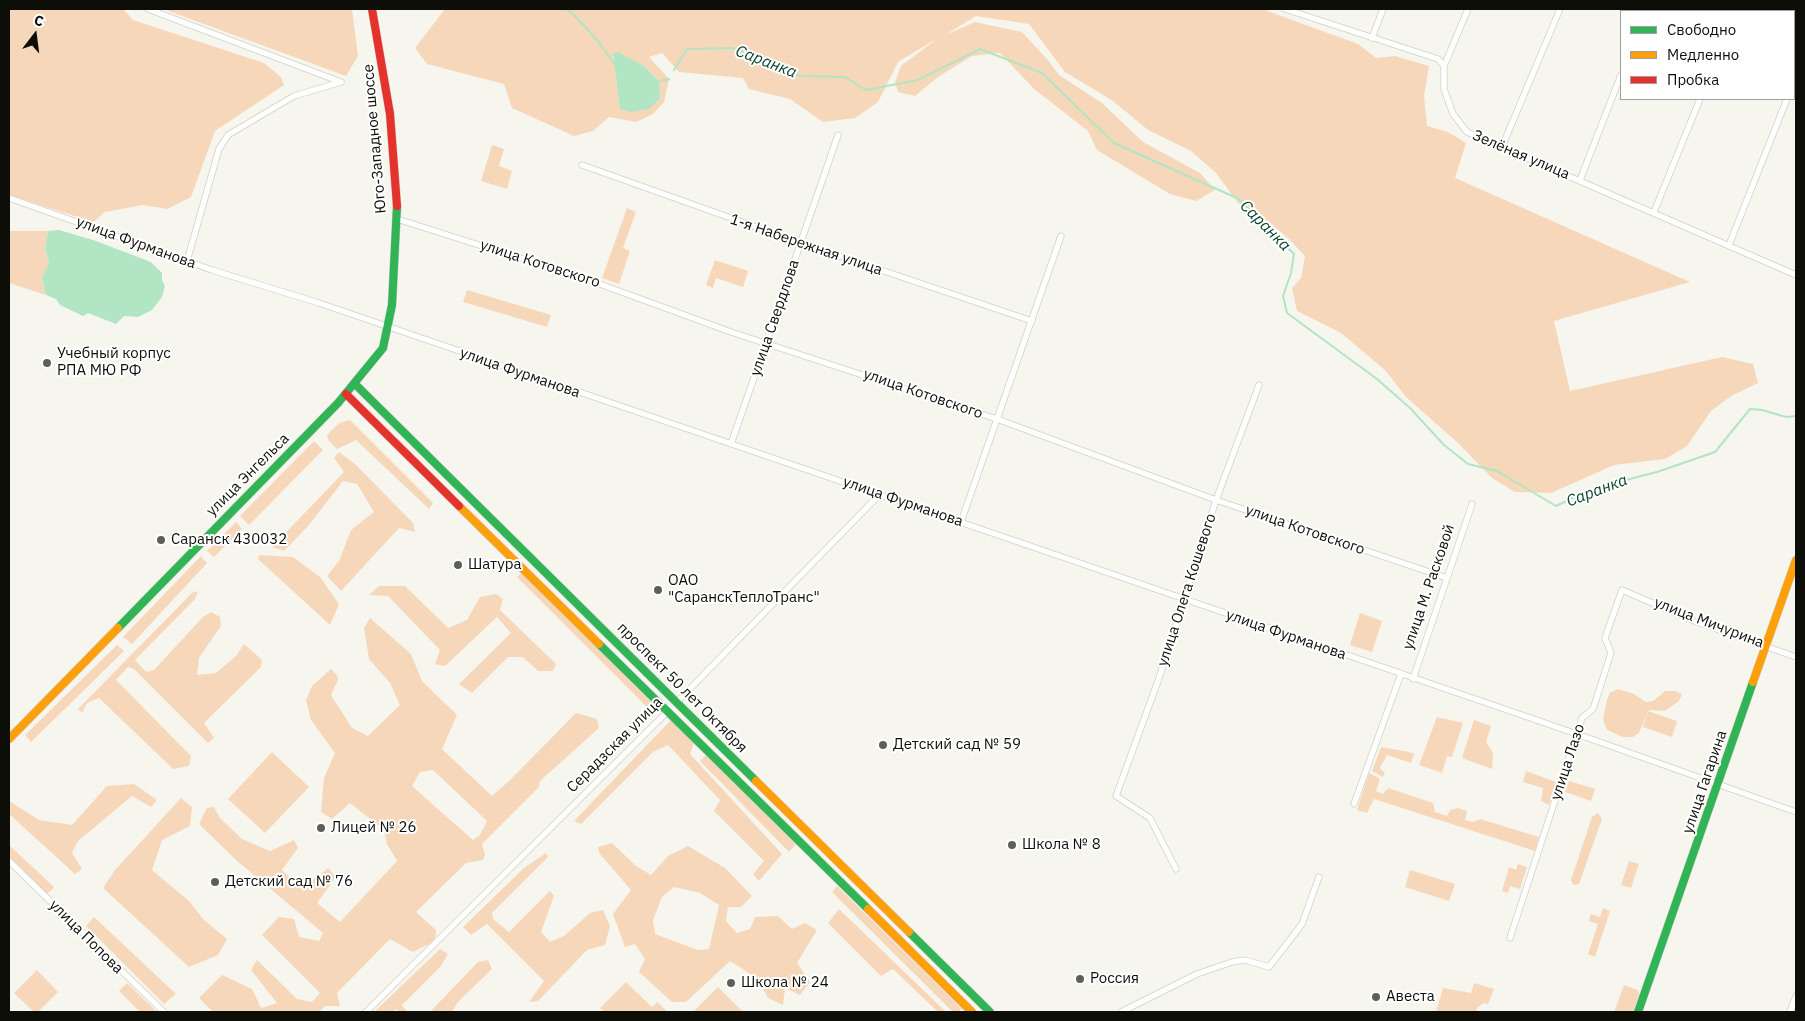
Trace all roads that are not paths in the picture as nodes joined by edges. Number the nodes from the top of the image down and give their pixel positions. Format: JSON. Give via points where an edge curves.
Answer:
{"nodes":[{"id":1,"x":148,"y":9,"type":"edge"},
{"id":2,"x":372,"y":9,"type":"edge"},
{"id":3,"x":1285,"y":9,"type":"edge"},
{"id":4,"x":1383,"y":9,"type":"edge"},
{"id":5,"x":1468,"y":9,"type":"edge"},
{"id":6,"x":1560,"y":9,"type":"edge"},
{"id":7,"x":1372,"y":38,"type":"junction"},
{"id":8,"x":1444,"y":66,"type":"junction"},
{"id":9,"x":1620,"y":78,"type":"edge"},
{"id":10,"x":1700,"y":100,"type":"edge"},
{"id":11,"x":1787,"y":100,"type":"edge"},
{"id":12,"x":838,"y":135,"type":"dead end"},
{"id":13,"x":1502,"y":147,"type":"junction"},
{"id":14,"x":582,"y":165,"type":"dead end"},
{"id":15,"x":1580,"y":180,"type":"junction"},
{"id":16,"x":9,"y":198,"type":"edge"},
{"id":17,"x":1654,"y":212,"type":"junction"},
{"id":18,"x":397,"y":219,"type":"junction"},
{"id":19,"x":1061,"y":236,"type":"dead end"},
{"id":20,"x":801,"y":244,"type":"junction"},
{"id":21,"x":1729,"y":245,"type":"junction"},
{"id":22,"x":187,"y":261,"type":"junction"},
{"id":23,"x":1796,"y":275,"type":"edge"},
{"id":24,"x":1032,"y":321,"type":"junction"},
{"id":25,"x":388,"y":328,"type":"junction"},
{"id":26,"x":767,"y":342,"type":"junction"},
{"id":27,"x":355,"y":384,"type":"junction"},
{"id":28,"x":1260,"y":385,"type":"dead end"},
{"id":29,"x":346,"y":394,"type":"junction"},
{"id":30,"x":997,"y":419,"type":"junction"},
{"id":31,"x":731,"y":444,"type":"junction"},
{"id":32,"x":880,"y":494,"type":"junction"},
{"id":33,"x":1216,"y":500,"type":"junction"},
{"id":34,"x":1472,"y":504,"type":"dead end"},
{"id":35,"x":962,"y":522,"type":"junction"},
{"id":36,"x":1796,"y":560,"type":"edge"},
{"id":37,"x":1447,"y":578,"type":"junction"},
{"id":38,"x":1622,"y":590,"type":"joint"},
{"id":39,"x":1184,"y":599,"type":"junction"},
{"id":40,"x":1766,"y":646,"type":"junction"},
{"id":41,"x":1796,"y":657,"type":"edge"},
{"id":42,"x":1401,"y":674,"type":"junction"},
{"id":43,"x":1413,"y":679,"type":"junction"},
{"id":44,"x":677,"y":702,"type":"junction"},
{"id":45,"x":668,"y":712,"type":"junction"},
{"id":46,"x":1577,"y":734,"type":"junction"},
{"id":47,"x":9,"y":739,"type":"edge"},
{"id":48,"x":1718,"y":784,"type":"junction"},
{"id":49,"x":1354,"y":804,"type":"dead end"},
{"id":50,"x":1796,"y":812,"type":"edge"},
{"id":51,"x":9,"y":860,"type":"edge"},
{"id":52,"x":1176,"y":869,"type":"dead end"},
{"id":53,"x":1319,"y":878,"type":"dead end"},
{"id":54,"x":1510,"y":938,"type":"dead end"},
{"id":55,"x":1796,"y":996,"type":"edge"},
{"id":56,"x":987,"y":1011,"type":"edge"},
{"id":57,"x":164,"y":1012,"type":"edge"},
{"id":58,"x":366,"y":1012,"type":"edge"},
{"id":59,"x":972,"y":1012,"type":"edge"},
{"id":60,"x":1121,"y":1012,"type":"edge"},
{"id":61,"x":1638,"y":1012,"type":"edge"},
{"id":62,"x":1790,"y":1012,"type":"edge"}],
"edges":[{"from":1,"to":22,"type":"street","via":[[341,82],[294,96],[228,135],[219,149]]},
{"from":2,"to":18,"type":"main road","name":"Юго-Западное шоссе","via":[[390,114]]},
{"from":3,"to":7,"type":"street"},
{"from":4,"to":7,"type":"street"},
{"from":5,"to":8,"type":"street"},
{"from":6,"to":13,"type":"street"},
{"from":7,"to":8,"type":"street","via":[[1438,59]]},
{"from":8,"to":13,"type":"street","name":"Зелёная улица","via":[[1444,89],[1453,114],[1467,132]]},
{"from":9,"to":15,"type":"street"},
{"from":10,"to":17,"type":"street"},
{"from":11,"to":21,"type":"street"},
{"from":12,"to":20,"type":"street","name":"улица Свердлова"},
{"from":13,"to":15,"type":"street","name":"Зелёная улица"},
{"from":14,"to":20,"type":"street","name":"1-я Набережная улица"},
{"from":15,"to":17,"type":"street","name":"Зелёная улица"},
{"from":16,"to":22,"type":"street","name":"улица Фурманова"},
{"from":17,"to":21,"type":"street","name":"Зелёная улица"},
{"from":18,"to":25,"type":"main road","name":"Юго-Западное шоссе"},
{"from":18,"to":26,"type":"street","name":"улица Котовского","via":[[548,266]]},
{"from":19,"to":24,"type":"street"},
{"from":20,"to":24,"type":"street","name":"1-я Набережная улица"},
{"from":20,"to":26,"type":"street","name":"улица Свердлова"},
{"from":21,"to":23,"type":"street","name":"Зелёная улица"},
{"from":22,"to":25,"type":"street","name":"улица Фурманова"},
{"from":24,"to":30,"type":"street"},
{"from":25,"to":27,"type":"main road","name":"улица Энгельса","via":[[378,356]]},
{"from":25,"to":31,"type":"street","name":"улица Фурманова"},
{"from":26,"to":30,"type":"street","name":"улица Котовского"},
{"from":26,"to":31,"type":"street","name":"улица Свердлова"},
{"from":27,"to":29,"type":"main road","name":"улица Энгельса"},
{"from":27,"to":44,"type":"main road","name":"проспект 50 лет Октября"},
{"from":28,"to":33,"type":"street","name":"улица Олега Кошевого"},
{"from":29,"to":45,"type":"main road","name":"проспект 50 лет Октября"},
{"from":29,"to":47,"type":"main road","name":"улица Энгельса"},
{"from":30,"to":33,"type":"street","name":"улица Котовского"},
{"from":30,"to":35,"type":"street"},
{"from":31,"to":32,"type":"street","name":"улица Фурманова"},
{"from":32,"to":35,"type":"street","name":"улица Фурманова"},
{"from":32,"to":44,"type":"street","name":"Серадзская улица"},
{"from":33,"to":37,"type":"street","name":"улица Котовского"},
{"from":33,"to":39,"type":"street","name":"улица Олега Кошевого"},
{"from":34,"to":37,"type":"street","name":"улица М. Расковой"},
{"from":35,"to":39,"type":"street","name":"улица Фурманова"},
{"from":36,"to":40,"type":"main road","name":"улица Гагарина"},
{"from":37,"to":43,"type":"street","name":"улица М. Расковой"},
{"from":38,"to":40,"type":"street","name":"улица Мичурина","via":[[1694,621]]},
{"from":38,"to":46,"type":"street","name":"улица Лазо","via":[[1605,638],[1611,653],[1593,708],[1582,718]]},
{"from":39,"to":42,"type":"street","name":"улица Фурманова"},
{"from":39,"to":52,"type":"street","name":"улица Олега Кошевого","via":[[1116,796],[1150,818]]},
{"from":40,"to":41,"type":"street","name":"улица Мичурина"},
{"from":40,"to":48,"type":"main road","name":"улица Гагарина"},
{"from":42,"to":43,"type":"street","name":"улица Фурманова"},
{"from":42,"to":49,"type":"street"},
{"from":43,"to":46,"type":"street","name":"улица Фурманова"},
{"from":44,"to":45,"type":"main road","name":"Серадзская улица"},
{"from":44,"to":56,"type":"main road","name":"проспект 50 лет Октября"},
{"from":45,"to":58,"type":"street","name":"Серадзская улица"},
{"from":45,"to":59,"type":"main road","name":"проспект 50 лет Октября"},
{"from":46,"to":48,"type":"street","name":"улица Фурманова"},
{"from":46,"to":54,"type":"street","name":"улица Лазо"},
{"from":48,"to":50,"type":"street","name":"улица Фурманова"},
{"from":48,"to":61,"type":"main road","name":"улица Гагарина"},
{"from":51,"to":57,"type":"street","name":"улица Попова"},
{"from":53,"to":60,"type":"street","via":[[1302,924],[1269,967],[1245,960],[1232,962],[1197,974]]},
{"from":55,"to":62,"type":"street"}]}
